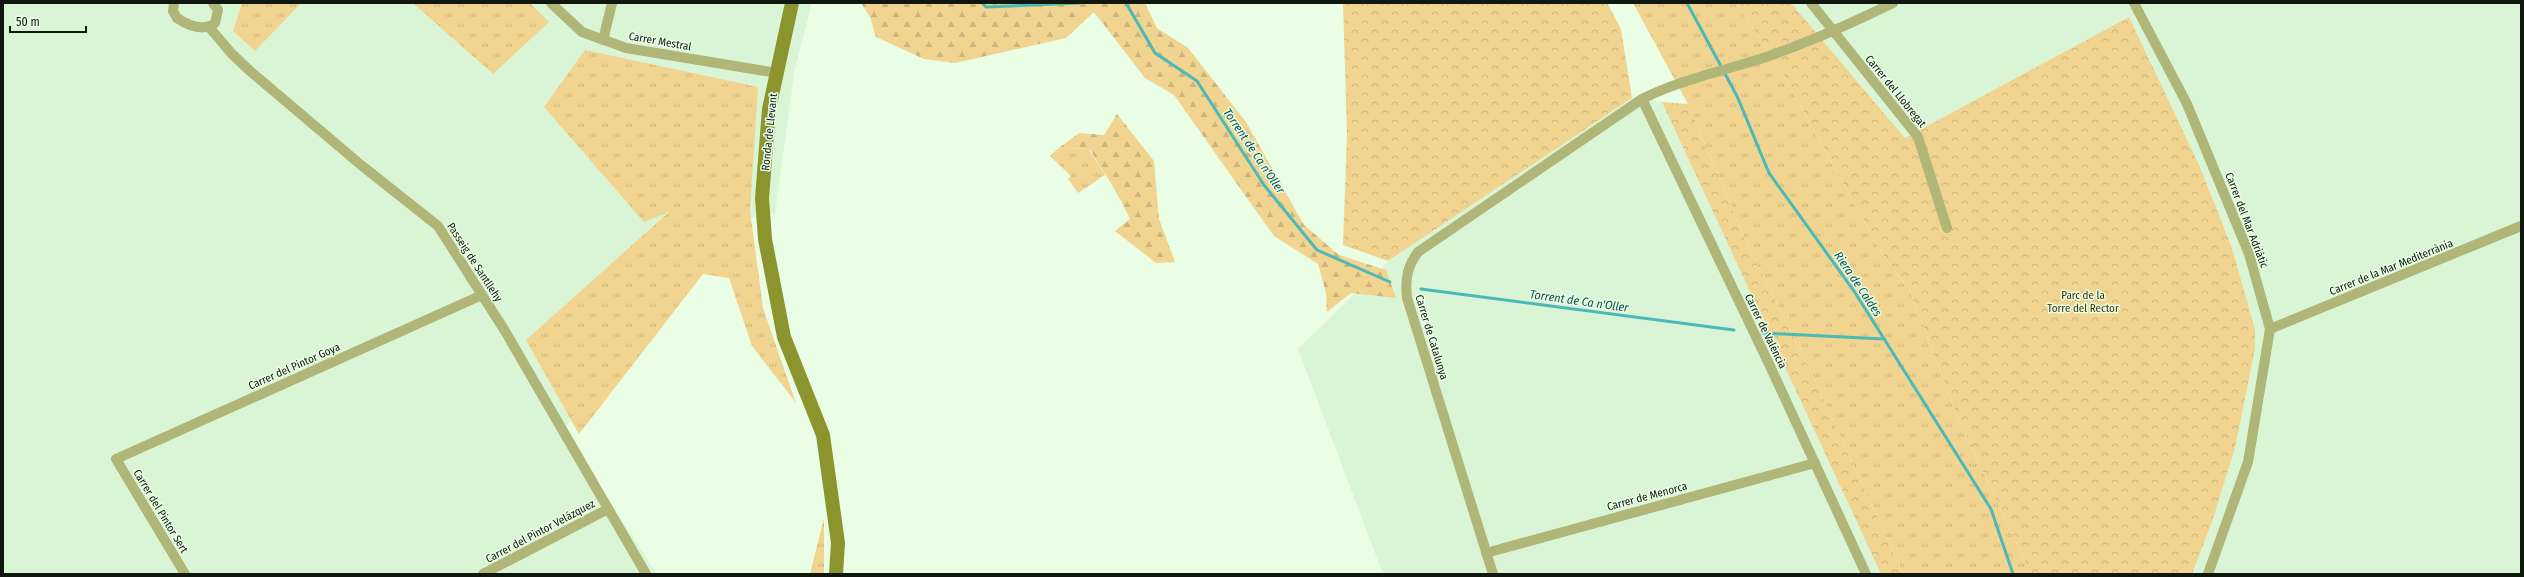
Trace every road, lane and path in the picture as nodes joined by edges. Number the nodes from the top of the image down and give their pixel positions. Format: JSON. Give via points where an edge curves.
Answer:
{"nodes":[{"id":1,"x":551,"y":3,"type":"edge"},
{"id":2,"x":612,"y":3,"type":"edge"},
{"id":3,"x":792,"y":3,"type":"edge"},
{"id":4,"x":1811,"y":3,"type":"edge"},
{"id":5,"x":1893,"y":3,"type":"edge"},
{"id":6,"x":2134,"y":3,"type":"edge"},
{"id":7,"x":172,"y":4,"type":"edge"},
{"id":8,"x":216,"y":4,"type":"edge"},
{"id":9,"x":210,"y":27,"type":"junction"},
{"id":10,"x":1832,"y":32,"type":"junction"},
{"id":11,"x":603,"y":40,"type":"junction"},
{"id":12,"x":777,"y":73,"type":"junction"},
{"id":13,"x":1642,"y":99,"type":"junction"},
{"id":14,"x":2521,"y":226,"type":"edge"},
{"id":15,"x":1947,"y":228,"type":"dead end"},
{"id":16,"x":482,"y":295,"type":"junction"},
{"id":17,"x":2270,"y":329,"type":"junction"},
{"id":18,"x":116,"y":460,"type":"joint"},
{"id":19,"x":1815,"y":463,"type":"junction"},
{"id":20,"x":608,"y":509,"type":"junction"},
{"id":21,"x":1486,"y":553,"type":"junction"},
{"id":22,"x":185,"y":574,"type":"edge"},
{"id":23,"x":483,"y":574,"type":"edge"},
{"id":24,"x":646,"y":574,"type":"edge"},
{"id":25,"x":836,"y":574,"type":"edge"},
{"id":26,"x":1493,"y":574,"type":"edge"},
{"id":27,"x":1866,"y":574,"type":"edge"},
{"id":28,"x":2208,"y":574,"type":"edge"}],
"edges":[{"from":1,"to":11,"type":"street","name":"Carrer Mestral","via":[[582,32]]},
{"from":2,"to":11,"type":"street"},
{"from":3,"to":12,"type":"main road","name":"Ronda de Llevant"},
{"from":4,"to":10,"type":"street","name":"Carrer del Llobregat"},
{"from":5,"to":10,"type":"street","name":"Carrer de Catalunya"},
{"from":6,"to":17,"type":"street","name":"Carrer del Mar Adriàtic","via":[[2187,104],[2249,254]]},
{"from":7,"to":9,"type":"street","via":[[180,20],[201,28]]},
{"from":8,"to":9,"type":"street","via":[[218,16]]},
{"from":9,"to":16,"type":"street","name":"Passeig de Santllehy","via":[[250,71],[438,226]]},
{"from":10,"to":13,"type":"street","name":"Carrer de Catalunya","via":[[1769,56],[1664,88]]},
{"from":10,"to":15,"type":"street","name":"Carrer del Llobregat","via":[[1918,137]]},
{"from":11,"to":12,"type":"street","name":"Carrer Mestral","via":[[626,48]]},
{"from":12,"to":25,"type":"main road","name":"Ronda de Llevant","via":[[769,109],[763,191],[765,239],[784,336],[823,435],[838,543]]},
{"from":13,"to":19,"type":"street","name":"Carrer de València"},
{"from":13,"to":21,"type":"street","name":"Carrer de Catalunya","via":[[1418,252],[1406,272],[1407,298]]},
{"from":14,"to":17,"type":"street","name":"Carrer de la Mar Mediterrània"},
{"from":16,"to":18,"type":"street","name":"Carrer del Pintor Goya"},
{"from":16,"to":20,"type":"street","name":"Passeig de Santllehy"},
{"from":17,"to":28,"type":"street","name":"Carrer del Mar Adriàtic","via":[[2248,462]]},
{"from":18,"to":22,"type":"street","name":"Carrer del Pintor Sert"},
{"from":19,"to":21,"type":"street","name":"Carrer de Menorca"},
{"from":19,"to":27,"type":"street","name":"Carrer de València"},
{"from":20,"to":23,"type":"street","name":"Carrer del Pintor Velázquez"},
{"from":20,"to":24,"type":"street","name":"Passeig de Santllehy"},
{"from":21,"to":26,"type":"street","name":"Carrer de Catalunya"}]}
